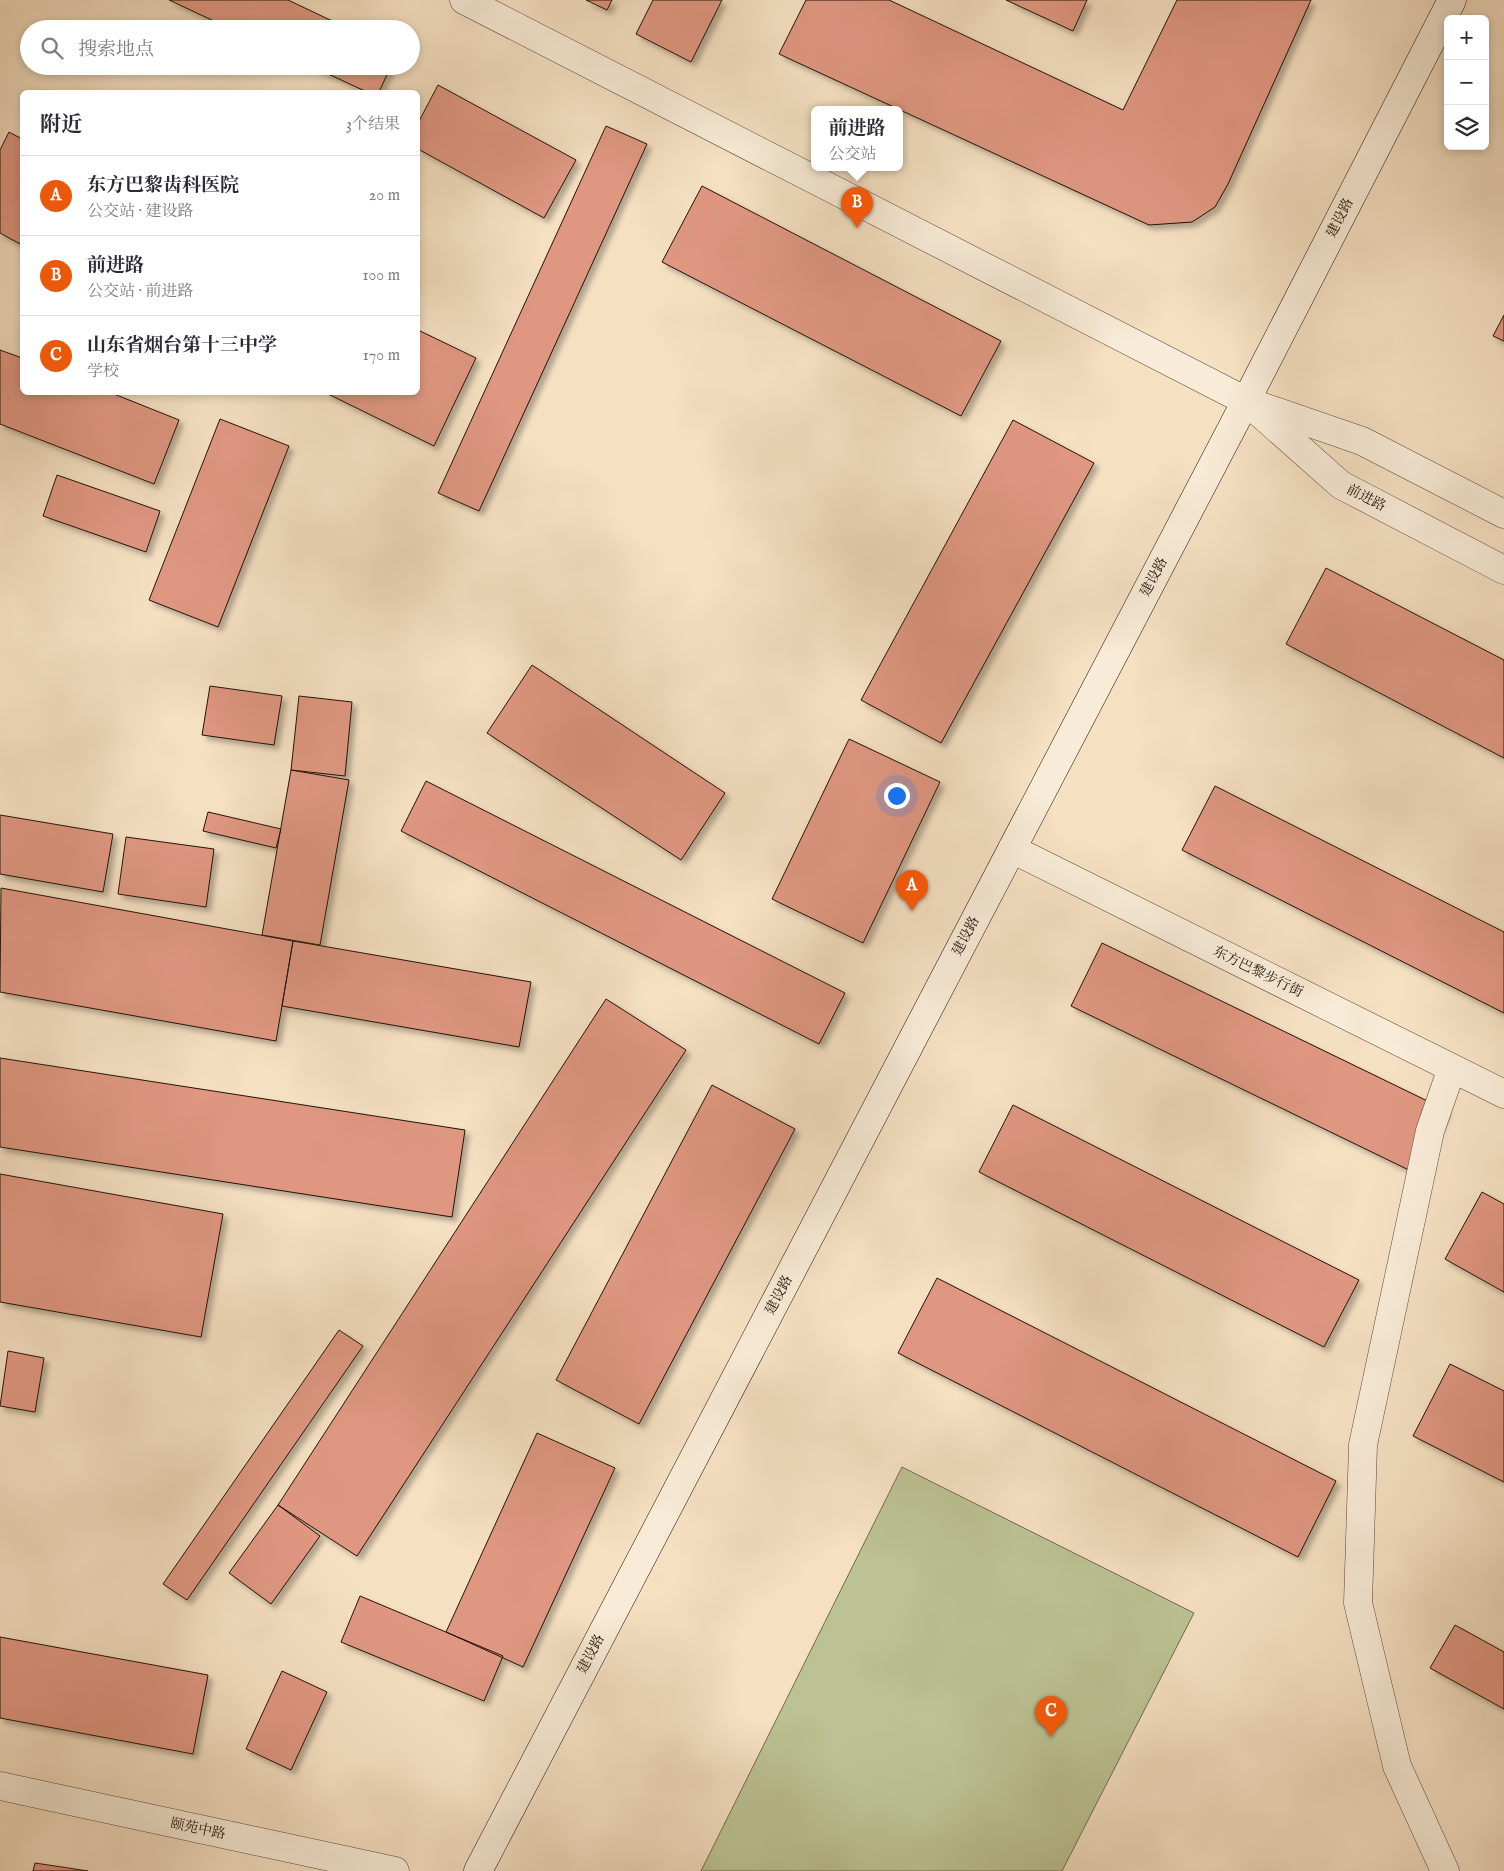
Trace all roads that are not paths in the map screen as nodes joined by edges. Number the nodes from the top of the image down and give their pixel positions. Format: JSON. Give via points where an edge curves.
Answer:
{"nodes":[{"id":1,"x":464,"y":0,"type":"edge"},
{"id":2,"x":1452,"y":0,"type":"edge"},
{"id":3,"x":1246,"y":401,"type":"junction"},
{"id":4,"x":1504,"y":514,"type":"edge"},
{"id":5,"x":1504,"y":570,"type":"edge"},
{"id":6,"x":1012,"y":849,"type":"junction"},
{"id":7,"x":1452,"y":1068,"type":"junction"},
{"id":8,"x":1504,"y":1094,"type":"edge"},
{"id":9,"x":0,"y":1786,"type":"edge"},
{"id":10,"x":395,"y":1871,"type":"edge"},
{"id":11,"x":478,"y":1871,"type":"edge"},
{"id":12,"x":1445,"y":1871,"type":"edge"}],
"edges":[{"from":1,"to":3,"type":"street","name":"前进路"},
{"from":2,"to":3,"type":"street","name":"建设路"},
{"from":3,"to":4,"type":"street","name":"前进路","via":[[1362,441]]},
{"from":3,"to":5,"type":"street","name":"前进路","via":[[1341,485]]},
{"from":3,"to":6,"type":"street","name":"建设路"},
{"from":6,"to":7,"type":"street","name":"东方巴黎步行街"},
{"from":6,"to":11,"type":"street","name":"建设路"},
{"from":7,"to":8,"type":"street","name":"东方巴黎步行街"},
{"from":7,"to":12,"type":"street","via":[[1430,1131],[1363,1445],[1358,1603],[1397,1766]]},
{"from":9,"to":10,"type":"street","name":"颐苑中路"}]}
